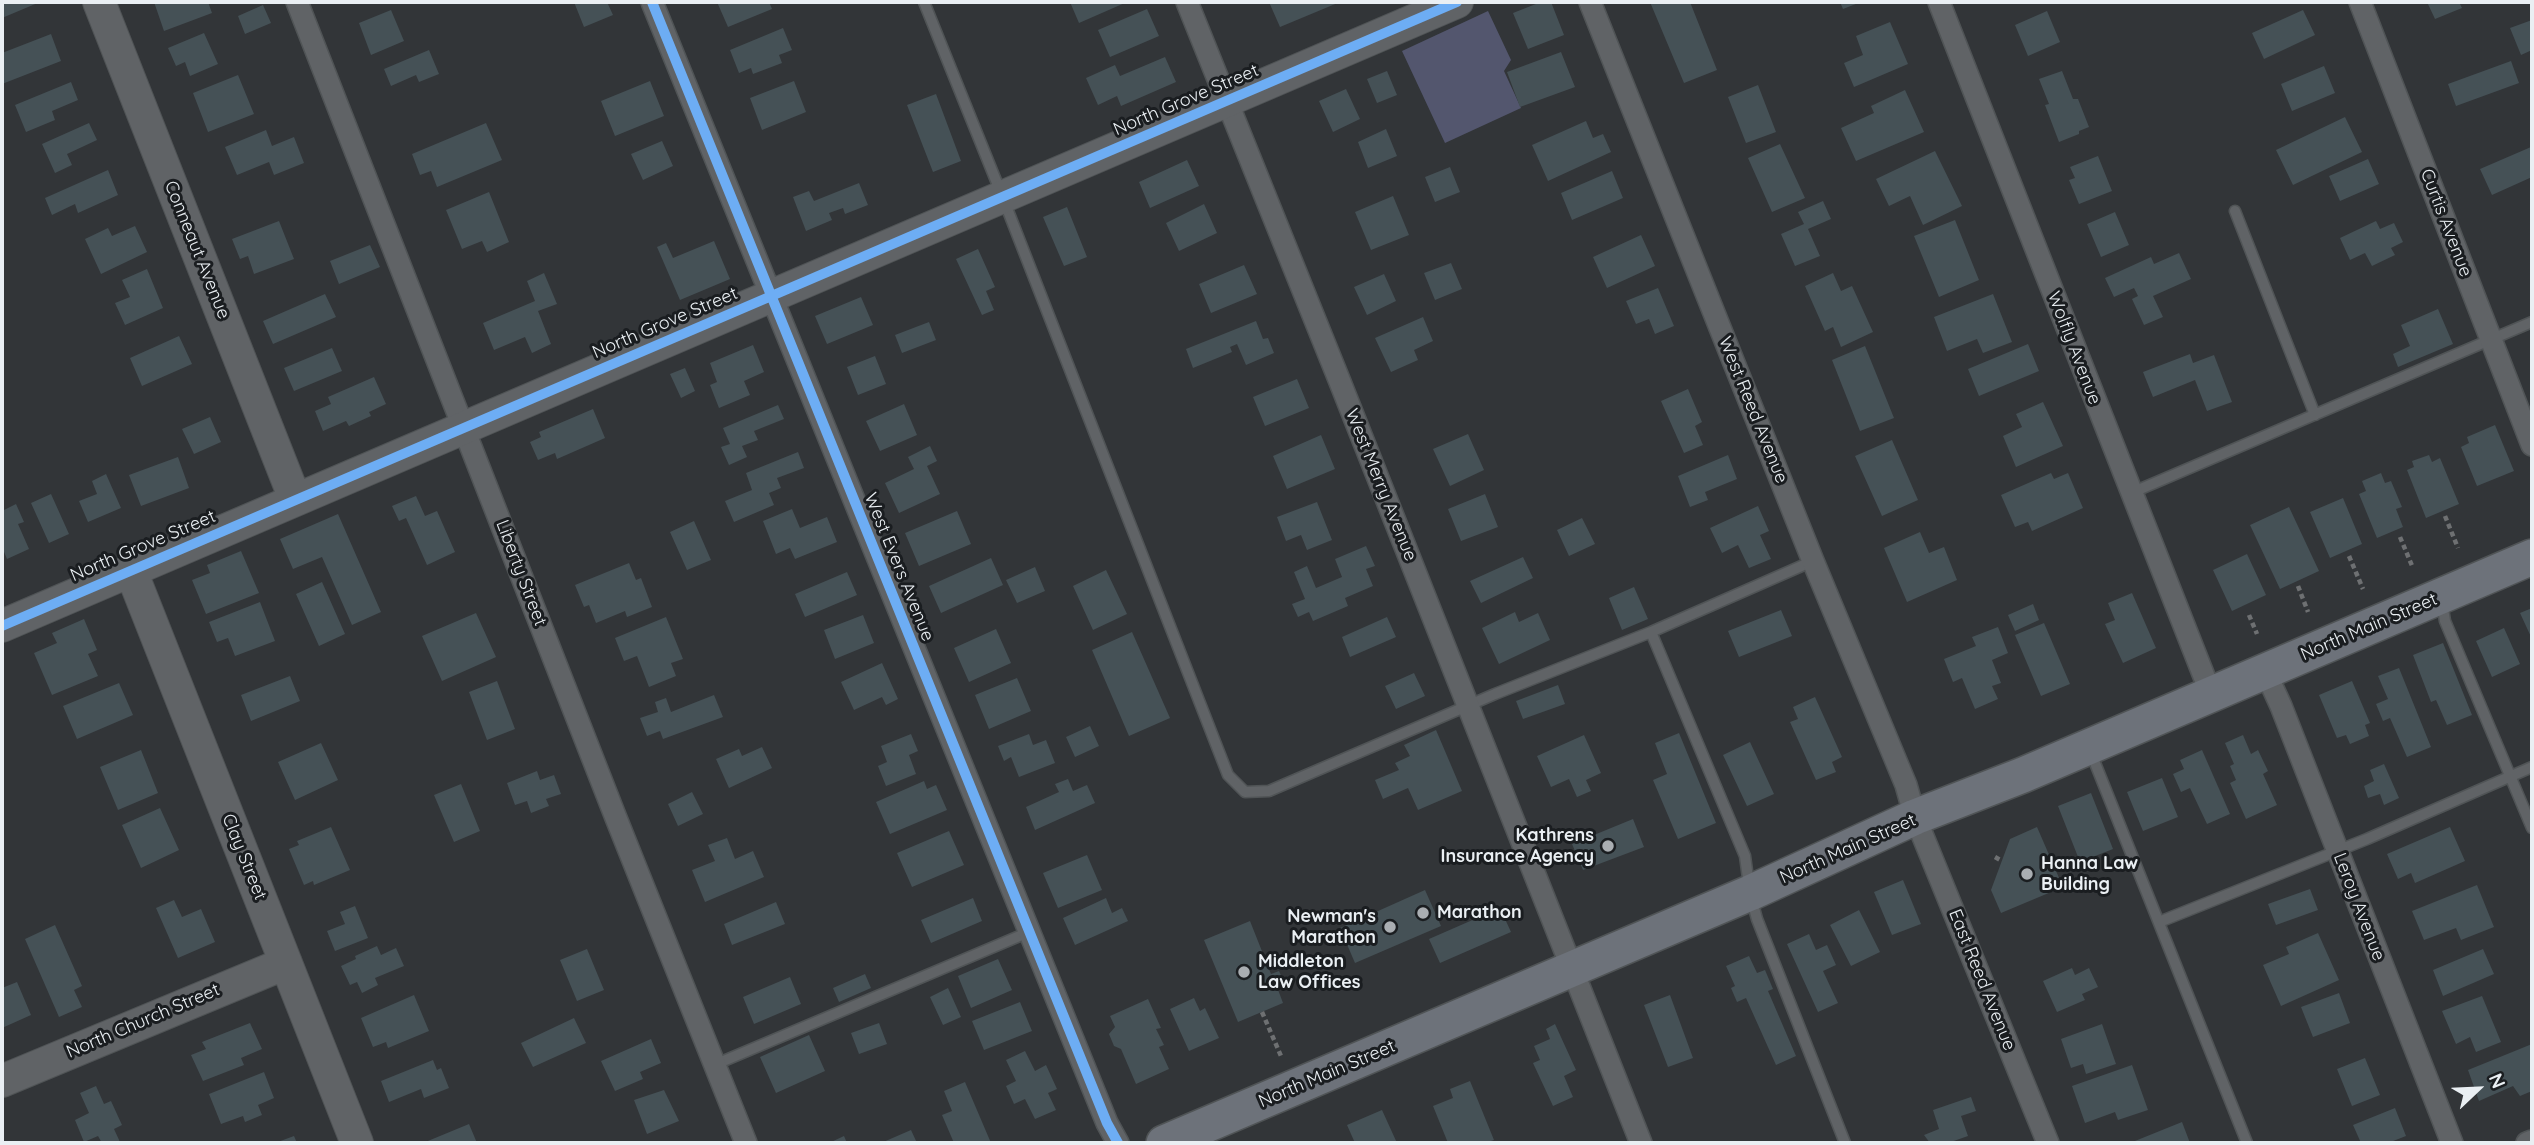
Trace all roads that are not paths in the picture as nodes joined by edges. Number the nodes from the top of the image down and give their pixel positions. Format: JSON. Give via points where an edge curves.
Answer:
{"nodes":[{"id":1,"x":99,"y":2,"type":"edge"},
{"id":2,"x":297,"y":2,"type":"edge"},
{"id":3,"x":652,"y":2,"type":"edge"},
{"id":4,"x":924,"y":2,"type":"edge"},
{"id":5,"x":1186,"y":2,"type":"edge"},
{"id":6,"x":1457,"y":2,"type":"edge"},
{"id":7,"x":1590,"y":2,"type":"edge"},
{"id":8,"x":1939,"y":2,"type":"edge"},
{"id":9,"x":2360,"y":2,"type":"edge"},
{"id":10,"x":1225,"y":102,"type":"junction"},
{"id":11,"x":1003,"y":198,"type":"junction"},
{"id":12,"x":2235,"y":211,"type":"dead end"},
{"id":13,"x":771,"y":298,"type":"junction"},
{"id":14,"x":2532,"y":321,"type":"edge"},
{"id":15,"x":2491,"y":340,"type":"junction"},
{"id":16,"x":2315,"y":415,"type":"junction"},
{"id":17,"x":465,"y":427,"type":"junction"},
{"id":18,"x":2532,"y":445,"type":"edge"},
{"id":19,"x":2131,"y":493,"type":"junction"},
{"id":20,"x":295,"y":499,"type":"junction"},
{"id":21,"x":2532,"y":557,"type":"edge"},
{"id":22,"x":1813,"y":562,"type":"junction"},
{"id":23,"x":131,"y":571,"type":"junction"},
{"id":24,"x":2441,"y":596,"type":"junction"},
{"id":25,"x":2,"y":626,"type":"edge"},
{"id":26,"x":1651,"y":632,"type":"junction"},
{"id":27,"x":2265,"y":671,"type":"junction"},
{"id":28,"x":2211,"y":694,"type":"junction"},
{"id":29,"x":1468,"y":706,"type":"junction"},
{"id":30,"x":2089,"y":747,"type":"junction"},
{"id":31,"x":2532,"y":767,"type":"edge"},
{"id":32,"x":2512,"y":776,"type":"junction"},
{"id":33,"x":1915,"y":817,"type":"junction"},
{"id":34,"x":2532,"y":828,"type":"edge"},
{"id":35,"x":2337,"y":850,"type":"junction"},
{"id":36,"x":1750,"y":893,"type":"junction"},
{"id":37,"x":2159,"y":922,"type":"junction"},
{"id":38,"x":1029,"y":932,"type":"junction"},
{"id":39,"x":286,"y":962,"type":"junction"},
{"id":40,"x":1571,"y":970,"type":"junction"},
{"id":41,"x":714,"y":1065,"type":"junction"},
{"id":42,"x":2,"y":1080,"type":"edge"},
{"id":43,"x":2532,"y":1141,"type":"edge"},
{"id":44,"x":357,"y":1143,"type":"edge"},
{"id":45,"x":746,"y":1143,"type":"edge"},
{"id":46,"x":1118,"y":1143,"type":"edge"},
{"id":47,"x":1164,"y":1143,"type":"edge"},
{"id":48,"x":1641,"y":1143,"type":"edge"},
{"id":49,"x":1845,"y":1143,"type":"edge"},
{"id":50,"x":2048,"y":1143,"type":"edge"},
{"id":51,"x":2247,"y":1143,"type":"edge"},
{"id":52,"x":2452,"y":1143,"type":"edge"},
{"id":53,"x":2527,"y":1143,"type":"edge"}],
"edges":[{"from":1,"to":20,"type":"street","name":"Conneaut Avenue"},
{"from":2,"to":17,"type":"street","name":"Liberty Street"},
{"from":3,"to":13,"type":"street","name":"West Evers Avenue"},
{"from":4,"to":11,"type":"lane"},
{"from":5,"to":10,"type":"street","name":"West Merry Avenue"},
{"from":6,"to":10,"type":"street","name":"North Grove Street"},
{"from":7,"to":22,"type":"street","name":"West Reed Avenue"},
{"from":8,"to":19,"type":"street","name":"Wolfly Avenue"},
{"from":9,"to":15,"type":"street","name":"Curtis Avenue"},
{"from":10,"to":11,"type":"street","name":"North Grove Street"},
{"from":10,"to":29,"type":"street","name":"West Merry Avenue"},
{"from":11,"to":13,"type":"street","name":"North Grove Street"},
{"from":11,"to":29,"type":"lane","via":[[1228,775],[1245,792],[1269,791]]},
{"from":12,"to":16,"type":"lane"},
{"from":13,"to":17,"type":"street","name":"North Grove Street"},
{"from":13,"to":38,"type":"street","name":"West Evers Avenue"},
{"from":14,"to":15,"type":"lane"},
{"from":15,"to":16,"type":"lane"},
{"from":15,"to":18,"type":"street","name":"Curtis Avenue"},
{"from":16,"to":19,"type":"lane"},
{"from":17,"to":20,"type":"street","name":"North Grove Street"},
{"from":17,"to":41,"type":"street","name":"Liberty Street"},
{"from":19,"to":28,"type":"street","name":"Wolfly Avenue"},
{"from":20,"to":23,"type":"street","name":"North Grove Street"},
{"from":21,"to":24,"type":"main road","name":"North Main Street"},
{"from":22,"to":26,"type":"lane"},
{"from":22,"to":33,"type":"street","name":"West Reed Avenue","via":[[1906,785]]},
{"from":23,"to":25,"type":"street","name":"North Grove Street"},
{"from":23,"to":39,"type":"street","name":"Clay Street"},
{"from":24,"to":27,"type":"main road","name":"North Main Street"},
{"from":24,"to":32,"type":"lane","via":[[2445,621]]},
{"from":26,"to":29,"type":"lane"},
{"from":26,"to":36,"type":"lane","via":[[1745,856]]},
{"from":27,"to":28,"type":"main road","name":"North Main Street"},
{"from":27,"to":35,"type":"street","name":"Leroy Avenue"},
{"from":28,"to":30,"type":"main road","name":"North Main Street"},
{"from":29,"to":40,"type":"street","name":"West Merry Avenue"},
{"from":30,"to":33,"type":"main road","name":"North Main Street"},
{"from":30,"to":37,"type":"lane"},
{"from":31,"to":32,"type":"lane"},
{"from":32,"to":34,"type":"lane"},
{"from":32,"to":35,"type":"lane"},
{"from":33,"to":36,"type":"main road","name":"North Main Street"},
{"from":33,"to":50,"type":"street","name":"East Reed Avenue"},
{"from":35,"to":37,"type":"lane"},
{"from":35,"to":52,"type":"street","name":"Leroy Avenue"},
{"from":36,"to":40,"type":"main road","name":"North Main Street"},
{"from":36,"to":49,"type":"lane"},
{"from":37,"to":51,"type":"lane"},
{"from":38,"to":41,"type":"lane"},
{"from":38,"to":46,"type":"street","name":"West Evers Avenue"},
{"from":39,"to":42,"type":"street","name":"North Church Street"},
{"from":39,"to":44,"type":"street","name":"Clay Street"},
{"from":40,"to":47,"type":"main road","name":"North Main Street"},
{"from":40,"to":48,"type":"street","name":"West Merry Avenue"},
{"from":41,"to":45,"type":"street","name":"Liberty Street"},
{"from":43,"to":53,"type":"street"}]}
